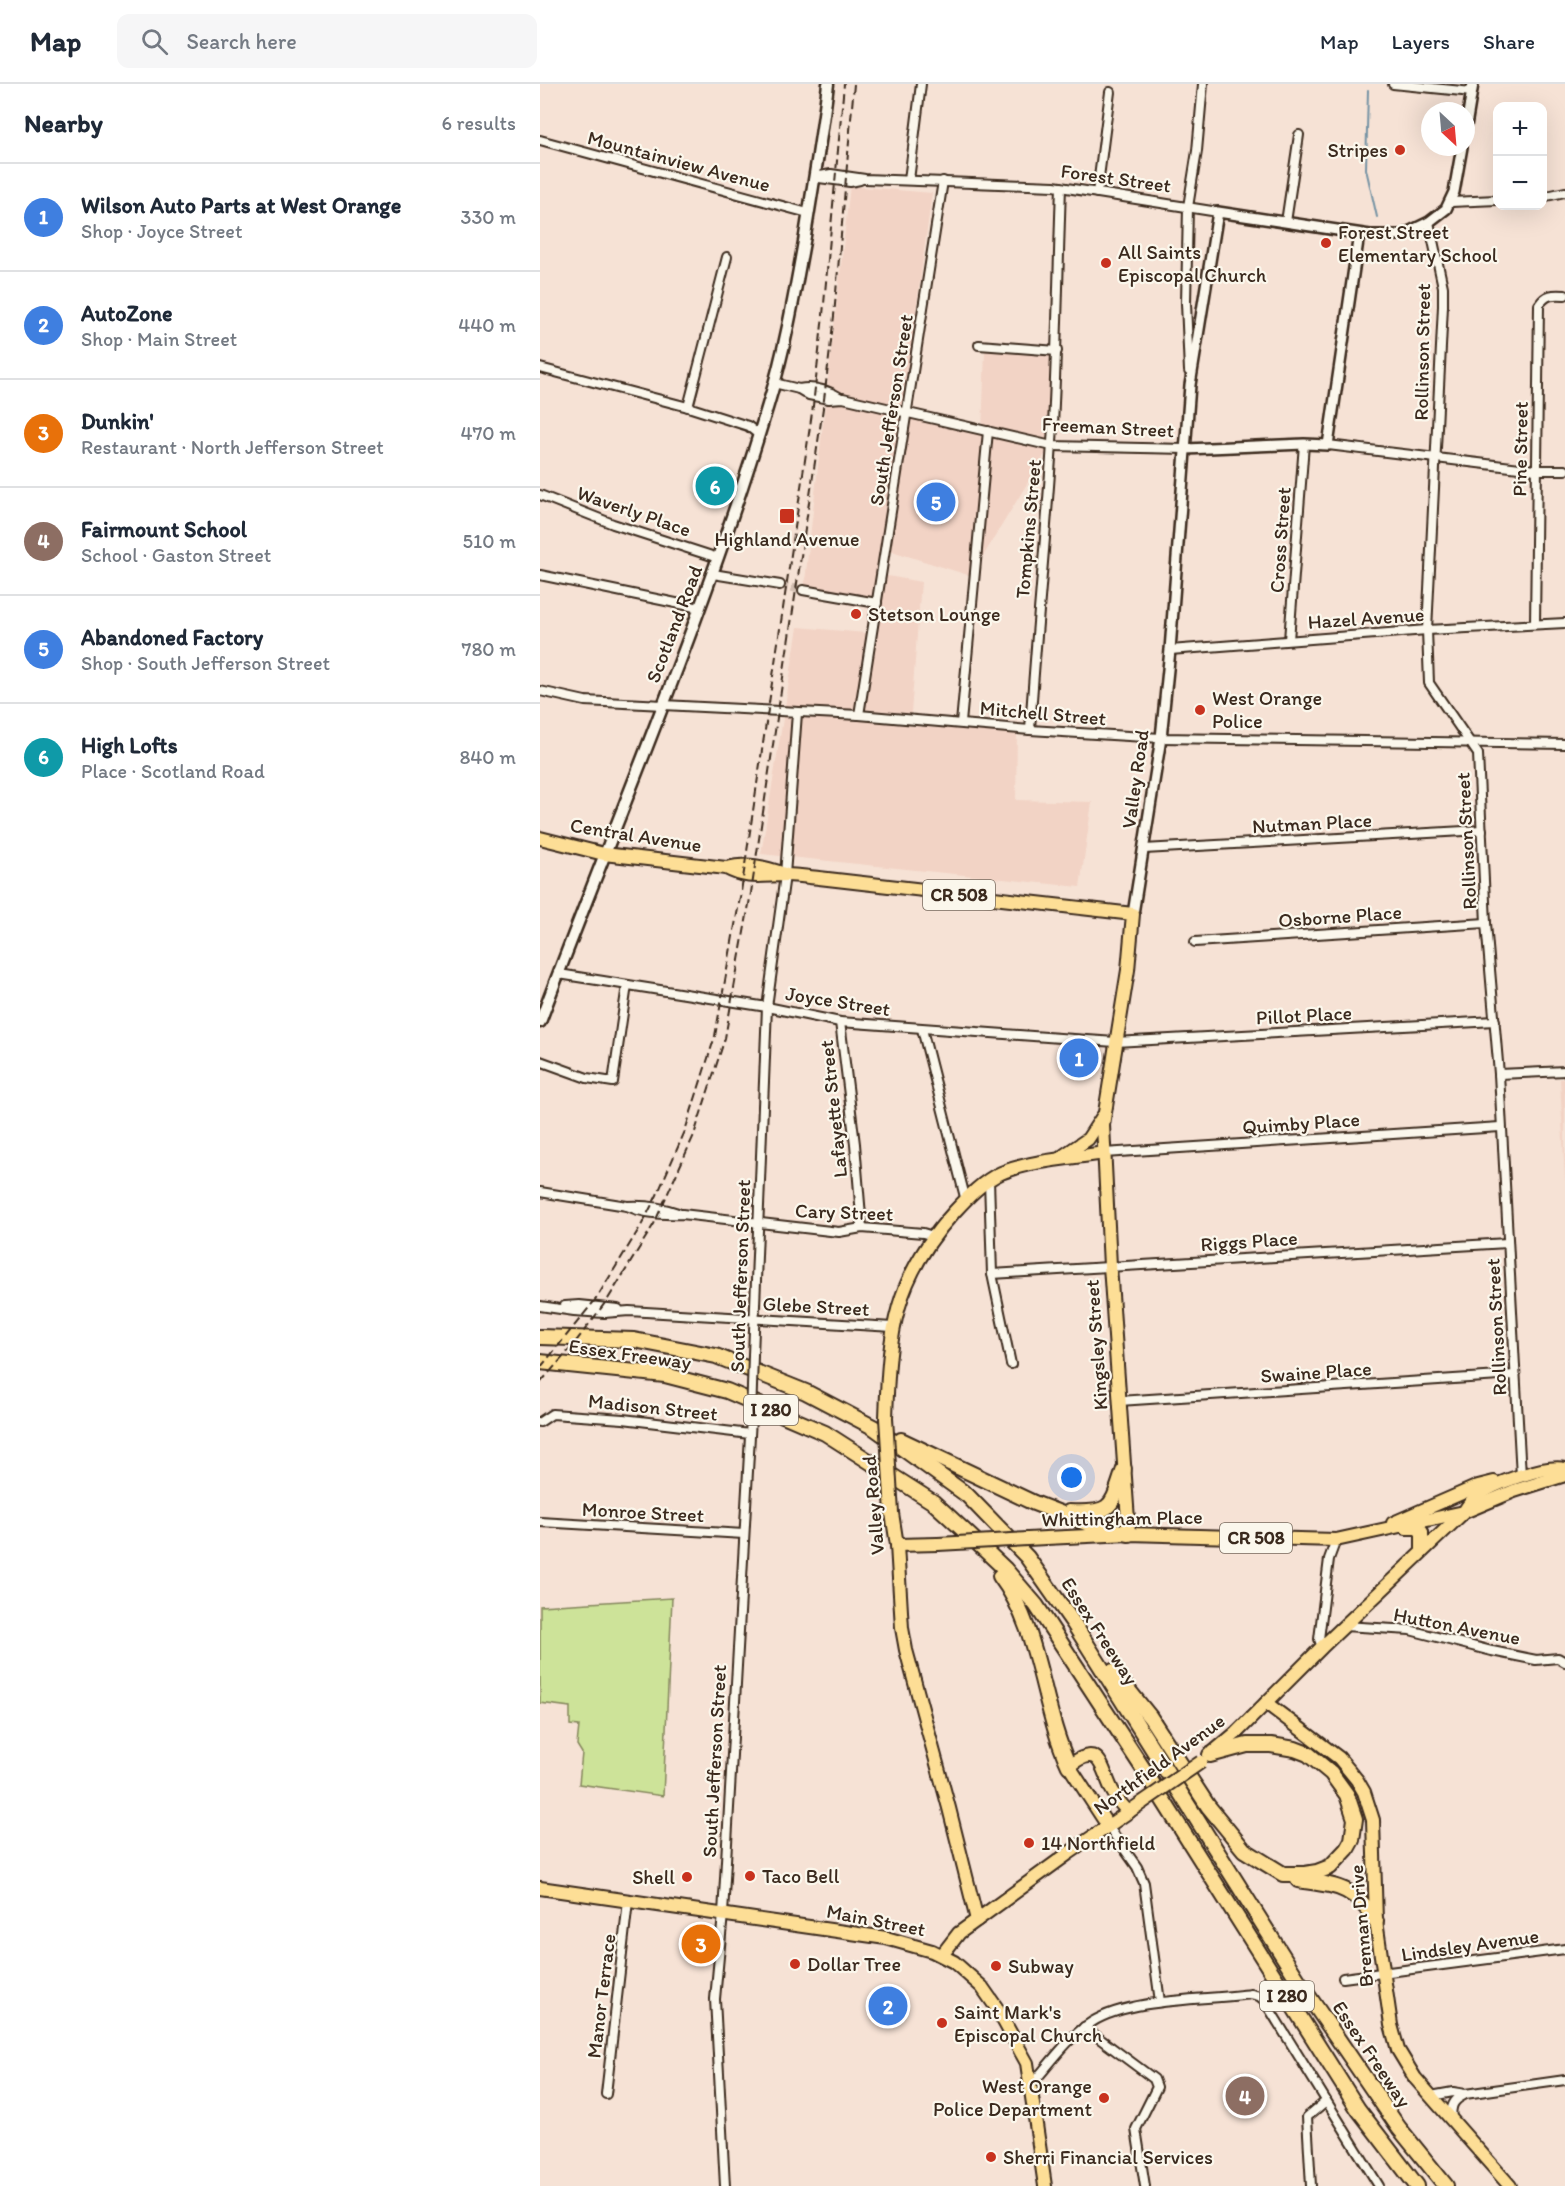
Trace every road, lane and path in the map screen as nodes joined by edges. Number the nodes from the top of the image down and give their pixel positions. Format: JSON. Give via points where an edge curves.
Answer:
{"nodes":[{"id":1,"x":828,"y":84,"type":"edge"},
{"id":2,"x":921,"y":84,"type":"edge"},
{"id":3,"x":1203,"y":84,"type":"edge"},
{"id":4,"x":1393,"y":84,"type":"edge"},
{"id":5,"x":1472,"y":88,"type":"edge"},
{"id":6,"x":1110,"y":92,"type":"dead end"},
{"id":7,"x":1299,"y":135,"type":"dead end"},
{"id":8,"x":540,"y":140,"type":"edge"},
{"id":9,"x":1460,"y":156,"type":"edge"},
{"id":10,"x":815,"y":177,"type":"junction"},
{"id":11,"x":909,"y":180,"type":"junction"},
{"id":12,"x":943,"y":182,"type":"junction"},
{"id":13,"x":1061,"y":187,"type":"junction"},
{"id":14,"x":1565,"y":192,"type":"edge"},
{"id":15,"x":1097,"y":193,"type":"junction"},
{"id":16,"x":1547,"y":196,"type":"edge"},
{"id":17,"x":1493,"y":200,"type":"edge"},
{"id":18,"x":1451,"y":202,"type":"junction"},
{"id":19,"x":1188,"y":207,"type":"junction"},
{"id":20,"x":1218,"y":212,"type":"junction"},
{"id":21,"x":808,"y":213,"type":"junction"},
{"id":22,"x":1286,"y":222,"type":"junction"},
{"id":23,"x":1429,"y":222,"type":"junction"},
{"id":24,"x":1359,"y":234,"type":"junction"},
{"id":25,"x":727,"y":257,"type":"dead end"},
{"id":26,"x":1565,"y":295,"type":"edge"},
{"id":27,"x":980,"y":345,"type":"dead end"},
{"id":28,"x":1057,"y":351,"type":"junction"},
{"id":29,"x":540,"y":368,"type":"edge"},
{"id":30,"x":774,"y":383,"type":"junction"},
{"id":31,"x":1190,"y":385,"type":"junction"},
{"id":32,"x":688,"y":407,"type":"junction"},
{"id":33,"x":907,"y":413,"type":"junction"},
{"id":34,"x":988,"y":431,"type":"junction"},
{"id":35,"x":759,"y":434,"type":"junction"},
{"id":36,"x":1304,"y":444,"type":"junction"},
{"id":37,"x":1328,"y":445,"type":"junction"},
{"id":38,"x":1052,"y":446,"type":"junction"},
{"id":39,"x":1186,"y":449,"type":"junction"},
{"id":40,"x":1435,"y":458,"type":"junction"},
{"id":41,"x":1536,"y":470,"type":"junction"},
{"id":42,"x":1565,"y":470,"type":"edge"},
{"id":43,"x":540,"y":495,"type":"edge"},
{"id":44,"x":718,"y":558,"type":"junction"},
{"id":45,"x":713,"y":574,"type":"junction"},
{"id":46,"x":540,"y":575,"type":"edge"},
{"id":47,"x":780,"y":585,"type":"tunnel mouth"},
{"id":48,"x":803,"y":590,"type":"tunnel mouth"},
{"id":49,"x":877,"y":603,"type":"junction"},
{"id":50,"x":700,"y":608,"type":"junction"},
{"id":51,"x":1565,"y":623,"type":"edge"},
{"id":52,"x":1535,"y":624,"type":"junction"},
{"id":53,"x":1427,"y":630,"type":"junction"},
{"id":54,"x":1288,"y":640,"type":"junction"},
{"id":55,"x":1170,"y":650,"type":"junction"},
{"id":56,"x":540,"y":691,"type":"edge"},
{"id":57,"x":663,"y":705,"type":"junction"},
{"id":58,"x":797,"y":713,"type":"junction"},
{"id":59,"x":860,"y":715,"type":"junction"},
{"id":60,"x":961,"y":723,"type":"junction"},
{"id":61,"x":1030,"y":730,"type":"junction"},
{"id":62,"x":1161,"y":738,"type":"junction"},
{"id":63,"x":1471,"y":743,"type":"junction"},
{"id":64,"x":1565,"y":744,"type":"edge"},
{"id":65,"x":1482,"y":830,"type":"junction"},
{"id":66,"x":540,"y":838,"type":"edge"},
{"id":67,"x":1144,"y":849,"type":"junction"},
{"id":68,"x":604,"y":854,"type":"junction"},
{"id":69,"x":785,"y":875,"type":"junction"},
{"id":70,"x":1133,"y":914,"type":"junction"},
{"id":71,"x":1486,"y":924,"type":"junction"},
{"id":72,"x":1195,"y":942,"type":"dead end"},
{"id":73,"x":559,"y":974,"type":"junction"},
{"id":74,"x":627,"y":985,"type":"junction"},
{"id":75,"x":767,"y":1007,"type":"junction"},
{"id":76,"x":540,"y":1021,"type":"edge"},
{"id":77,"x":1495,"y":1021,"type":"junction"},
{"id":78,"x":840,"y":1022,"type":"junction"},
{"id":79,"x":922,"y":1029,"type":"junction"},
{"id":80,"x":1115,"y":1042,"type":"junction"},
{"id":81,"x":540,"y":1061,"type":"edge"},
{"id":82,"x":1565,"y":1071,"type":"edge"},
{"id":83,"x":1499,"y":1074,"type":"junction"},
{"id":84,"x":1105,"y":1113,"type":"junction"},
{"id":85,"x":1500,"y":1127,"type":"junction"},
{"id":86,"x":1104,"y":1153,"type":"junction"},
{"id":87,"x":1056,"y":1160,"type":"junction"},
{"id":88,"x":989,"y":1180,"type":"junction"},
{"id":89,"x":540,"y":1192,"type":"edge"},
{"id":90,"x":966,"y":1201,"type":"junction"},
{"id":91,"x":758,"y":1224,"type":"junction"},
{"id":92,"x":862,"y":1228,"type":"junction"},
{"id":93,"x":933,"y":1236,"type":"junction"},
{"id":94,"x":1508,"y":1243,"type":"junction"},
{"id":95,"x":1110,"y":1266,"type":"junction"},
{"id":96,"x":992,"y":1274,"type":"junction"},
{"id":97,"x":540,"y":1306,"type":"edge"},
{"id":98,"x":753,"y":1319,"type":"junction"},
{"id":99,"x":893,"y":1327,"type":"junction"},
{"id":100,"x":540,"y":1336,"type":"edge"},
{"id":101,"x":540,"y":1362,"type":"edge"},
{"id":102,"x":1011,"y":1364,"type":"dead end"},
{"id":103,"x":1515,"y":1375,"type":"junction"},
{"id":104,"x":1119,"y":1401,"type":"junction"},
{"id":105,"x":540,"y":1422,"type":"edge"},
{"id":106,"x":873,"y":1427,"type":"junction"},
{"id":107,"x":750,"y":1434,"type":"junction"},
{"id":108,"x":1124,"y":1469,"type":"junction"},
{"id":109,"x":1565,"y":1469,"type":"edge"},
{"id":110,"x":1565,"y":1475,"type":"edge"},
{"id":111,"x":1521,"y":1476,"type":"junction"},
{"id":112,"x":1055,"y":1512,"type":"junction"},
{"id":113,"x":1464,"y":1512,"type":"junction"},
{"id":114,"x":540,"y":1522,"type":"edge"},
{"id":115,"x":1381,"y":1529,"type":"junction"},
{"id":116,"x":744,"y":1534,"type":"junction"},
{"id":117,"x":1129,"y":1534,"type":"junction"},
{"id":118,"x":970,"y":1536,"type":"junction"},
{"id":119,"x":1336,"y":1540,"type":"junction"},
{"id":120,"x":897,"y":1545,"type":"junction"},
{"id":121,"x":1422,"y":1551,"type":"junction"},
{"id":122,"x":1074,"y":1624,"type":"junction"},
{"id":123,"x":1344,"y":1626,"type":"junction"},
{"id":124,"x":1322,"y":1647,"type":"junction"},
{"id":125,"x":1564,"y":1662,"type":"edge"},
{"id":126,"x":1266,"y":1703,"type":"junction"},
{"id":127,"x":1205,"y":1759,"type":"junction"},
{"id":128,"x":1069,"y":1766,"type":"junction"},
{"id":129,"x":1129,"y":1812,"type":"junction"},
{"id":130,"x":1108,"y":1826,"type":"junction"},
{"id":131,"x":1283,"y":1874,"type":"junction"},
{"id":132,"x":540,"y":1888,"type":"edge"},
{"id":133,"x":628,"y":1901,"type":"junction"},
{"id":134,"x":723,"y":1914,"type":"junction"},
{"id":135,"x":976,"y":1920,"type":"junction"},
{"id":136,"x":1377,"y":1921,"type":"junction"},
{"id":137,"x":1565,"y":1949,"type":"edge"},
{"id":138,"x":942,"y":1955,"type":"junction"},
{"id":139,"x":1384,"y":1973,"type":"junction"},
{"id":140,"x":1343,"y":1978,"type":"dead end"},
{"id":141,"x":1160,"y":2002,"type":"junction"},
{"id":142,"x":1084,"y":2027,"type":"junction"},
{"id":143,"x":1565,"y":2080,"type":"edge"},
{"id":144,"x":1030,"y":2085,"type":"junction"},
{"id":145,"x":606,"y":2094,"type":"dead end"},
{"id":146,"x":1465,"y":2094,"type":"junction"},
{"id":147,"x":1431,"y":2096,"type":"junction"},
{"id":148,"x":1326,"y":2101,"type":"junction"},
{"id":149,"x":1452,"y":2121,"type":"junction"},
{"id":150,"x":1414,"y":2183,"type":"edge"},
{"id":151,"x":725,"y":2186,"type":"edge"},
{"id":152,"x":1045,"y":2186,"type":"edge"},
{"id":153,"x":1145,"y":2186,"type":"edge"},
{"id":154,"x":1311,"y":2186,"type":"edge"},
{"id":155,"x":1379,"y":2186,"type":"edge"},
{"id":156,"x":1446,"y":2186,"type":"edge"},
{"id":157,"x":1510,"y":2186,"type":"edge"}],
"edges":[{"from":1,"to":10,"type":"main road","name":"Scotland Road"},
{"from":2,"to":11,"type":"street"},
{"from":3,"to":19,"type":"street"},
{"from":4,"to":5,"type":"street"},
{"from":6,"to":15,"type":"street"},
{"from":7,"to":22,"type":"street"},
{"from":8,"to":21,"type":"street","name":"Mountainview Avenue"},
{"from":9,"to":18,"type":"street"},
{"from":10,"to":11,"type":"street","name":"Forest Street","via":[[850,182],[865,178]]},
{"from":10,"to":21,"type":"main road","name":"Scotland Road"},
{"from":11,"to":12,"type":"street","name":"Forest Street"},
{"from":12,"to":13,"type":"street","name":"Forest Street"},
{"from":12,"to":33,"type":"street","name":"South Jefferson Street"},
{"from":13,"to":15,"type":"street","name":"Forest Street"},
{"from":13,"to":28,"type":"street","name":"Tompkins Street"},
{"from":14,"to":16,"type":"street"},
{"from":15,"to":19,"type":"street","name":"Forest Street"},
{"from":17,"to":18,"type":"street"},
{"from":18,"to":23,"type":"street","name":"Forest Street"},
{"from":19,"to":20,"type":"street","name":"Forest Street"},
{"from":19,"to":31,"type":"street","via":[[1186,303]]},
{"from":20,"to":22,"type":"street","name":"Forest Street"},
{"from":20,"to":31,"type":"street","name":"Valley Road"},
{"from":21,"to":30,"type":"main road","name":"Scotland Road"},
{"from":22,"to":24,"type":"street","name":"Forest Street"},
{"from":23,"to":24,"type":"street","name":"Forest Street","via":[[1402,235]]},
{"from":23,"to":40,"type":"street","name":"Rollinson Street","via":[[1443,287]]},
{"from":24,"to":37,"type":"street"},
{"from":25,"to":32,"type":"street"},
{"from":26,"to":41,"type":"street","name":"Pine Street","via":[[1552,294],[1539,304]]},
{"from":27,"to":28,"type":"street"},
{"from":28,"to":38,"type":"street","name":"Tompkins Street"},
{"from":29,"to":32,"type":"street"},
{"from":30,"to":33,"type":"street","name":"Freeman Street","via":[[831,391],[843,398]]},
{"from":30,"to":35,"type":"main road","name":"Scotland Road"},
{"from":31,"to":39,"type":"street","name":"Valley Road"},
{"from":32,"to":35,"type":"street","via":[[748,426]]},
{"from":33,"to":34,"type":"street","name":"Freeman Street"},
{"from":33,"to":49,"type":"street","name":"South Jefferson Street"},
{"from":34,"to":38,"type":"street","name":"Freeman Street"},
{"from":34,"to":60,"type":"street"},
{"from":35,"to":44,"type":"main road","name":"Scotland Road"},
{"from":36,"to":37,"type":"street","name":"Freeman Street"},
{"from":36,"to":39,"type":"street","name":"Freeman Street"},
{"from":36,"to":54,"type":"street","name":"Cross Street"},
{"from":37,"to":40,"type":"street"},
{"from":38,"to":39,"type":"street","name":"Freeman Street"},
{"from":38,"to":61,"type":"street","name":"Tompkins Street"},
{"from":39,"to":55,"type":"street","name":"Valley Road"},
{"from":40,"to":41,"type":"street"},
{"from":40,"to":53,"type":"street","name":"Rollinson Street"},
{"from":41,"to":42,"type":"street"},
{"from":41,"to":52,"type":"street","name":"Pine Street"},
{"from":43,"to":44,"type":"street","name":"Waverly Place"},
{"from":44,"to":45,"type":"main road","name":"Scotland Road"},
{"from":45,"to":47,"type":"street"},
{"from":45,"to":50,"type":"main road","name":"Scotland Road"},
{"from":46,"to":50,"type":"street"},
{"from":48,"to":49,"type":"street"},
{"from":49,"to":59,"type":"street","name":"South Jefferson Street"},
{"from":50,"to":57,"type":"main road","name":"Scotland Road"},
{"from":51,"to":52,"type":"street","name":"Hazel Avenue"},
{"from":52,"to":53,"type":"street","name":"Hazel Avenue"},
{"from":53,"to":54,"type":"street","name":"Hazel Avenue"},
{"from":53,"to":63,"type":"street","name":"Rollinson Street","via":[[1429,683]]},
{"from":54,"to":55,"type":"street","name":"Hazel Avenue"},
{"from":55,"to":62,"type":"street","name":"Valley Road"},
{"from":56,"to":57,"type":"street","name":"Mitchell Street","via":[[585,701]]},
{"from":57,"to":58,"type":"street","name":"Mitchell Street"},
{"from":57,"to":68,"type":"main road","name":"Scotland Road"},
{"from":58,"to":59,"type":"street","name":"Mitchell Street"},
{"from":58,"to":69,"type":"street","name":"South Jefferson Street"},
{"from":59,"to":60,"type":"street","name":"Mitchell Street"},
{"from":60,"to":61,"type":"street","name":"Mitchell Street"},
{"from":61,"to":62,"type":"street","name":"Mitchell Street"},
{"from":62,"to":63,"type":"street","name":"Mitchell Street"},
{"from":62,"to":67,"type":"street","name":"Valley Road"},
{"from":63,"to":64,"type":"street","name":"Mitchell Street"},
{"from":63,"to":65,"type":"street","name":"Rollinson Street","via":[[1478,754]]},
{"from":65,"to":67,"type":"street","name":"Nutman Place"},
{"from":65,"to":71,"type":"street","name":"Rollinson Street"},
{"from":66,"to":68,"type":"main road","name":"Central Avenue","number":"CR 508"},
{"from":67,"to":70,"type":"street","name":"Valley Road"},
{"from":68,"to":69,"type":"main road","name":"Central Avenue","number":"CR 508","via":[[726,868],[738,875]]},
{"from":68,"to":73,"type":"main road","name":"Scotland Road"},
{"from":69,"to":70,"type":"main road","name":"Central Avenue","number":"CR 508"},
{"from":69,"to":75,"type":"street","name":"South Jefferson Street"},
{"from":70,"to":80,"type":"main road","name":"Valley Road"},
{"from":71,"to":72,"type":"street","name":"Osborne Place"},
{"from":71,"to":77,"type":"street","name":"Rollinson Street"},
{"from":73,"to":74,"type":"street","name":"Joyce Street"},
{"from":73,"to":76,"type":"main road","name":"Scotland Road"},
{"from":74,"to":75,"type":"street","name":"Joyce Street"},
{"from":74,"to":81,"type":"street","via":[[613,1082],[587,1078]]},
{"from":75,"to":78,"type":"street","name":"Joyce Street"},
{"from":75,"to":91,"type":"street","name":"South Jefferson Street"},
{"from":77,"to":80,"type":"street","name":"Pillot Place"},
{"from":77,"to":83,"type":"street","name":"Rollinson Street"},
{"from":78,"to":79,"type":"street","name":"Joyce Street"},
{"from":78,"to":92,"type":"street","name":"Lafayette Street"},
{"from":79,"to":80,"type":"street","name":"Joyce Street"},
{"from":79,"to":90,"type":"street"},
{"from":80,"to":84,"type":"main road","name":"Valley Road"},
{"from":82,"to":83,"type":"street"},
{"from":83,"to":85,"type":"street","name":"Rollinson Street"},
{"from":84,"to":86,"type":"main road","name":"Valley Road"},
{"from":84,"to":87,"type":"main road","name":"Valley Road","via":[[1088,1139]]},
{"from":85,"to":86,"type":"street","name":"Quimby Place"},
{"from":85,"to":94,"type":"street","name":"Rollinson Street"},
{"from":86,"to":87,"type":"main road","name":"Valley Road"},
{"from":86,"to":95,"type":"main road","name":"Kingsley Street"},
{"from":87,"to":88,"type":"main road","name":"Valley Road","via":[[1004,1172]]},
{"from":88,"to":90,"type":"main road","name":"Valley Road"},
{"from":88,"to":96,"type":"street"},
{"from":89,"to":91,"type":"street","name":"Cary Street"},
{"from":90,"to":93,"type":"main road","name":"Valley Road"},
{"from":91,"to":92,"type":"street","name":"Cary Street","via":[[839,1232]]},
{"from":91,"to":98,"type":"street","name":"South Jefferson Street"},
{"from":92,"to":93,"type":"street","name":"Cary Street"},
{"from":93,"to":99,"type":"main road","name":"Valley Road","via":[[908,1278]]},
{"from":94,"to":95,"type":"street","name":"Riggs Place"},
{"from":94,"to":103,"type":"street","name":"Rollinson Street"},
{"from":95,"to":96,"type":"street","name":"Riggs Place"},
{"from":95,"to":104,"type":"main road","name":"Kingsley Street"},
{"from":96,"to":102,"type":"street"},
{"from":97,"to":98,"type":"street","name":"Glebe Street","via":[[604,1313]]},
{"from":98,"to":99,"type":"street","name":"Glebe Street"},
{"from":98,"to":107,"type":"street","name":"South Jefferson Street","bridge":true},
{"from":99,"to":120,"type":"main road","name":"Valley Road","bridge":true,"via":[[886,1418]]},
{"from":100,"to":106,"type":"highway","name":"Essex Freeway","number":"I 280","via":[[634,1340],[716,1356],[806,1392]]},
{"from":101,"to":118,"type":"highway","name":"Essex Freeway","number":"I 280","via":[[664,1375],[727,1391],[825,1432],[933,1502]]},
{"from":103,"to":104,"type":"street","name":"Swaine Place"},
{"from":103,"to":111,"type":"street","name":"Rollinson Street"},
{"from":104,"to":108,"type":"main road","name":"Kingsley Street"},
{"from":105,"to":107,"type":"street","name":"Madison Street","via":[[552,1414]]},
{"from":106,"to":112,"type":"highway"},
{"from":106,"to":122,"type":"highway","name":"Essex Freeway","number":"I 280","via":[[967,1495],[1027,1557]]},
{"from":107,"to":116,"type":"street","name":"South Jefferson Street"},
{"from":108,"to":112,"type":"highway","via":[[1113,1502],[1103,1511]]},
{"from":108,"to":117,"type":"main road","name":"Kingsley Street"},
{"from":109,"to":111,"type":"main road","name":"Northfield Avenue","number":"CR 508","via":[[1557,1467]]},
{"from":110,"to":113,"type":"main road","name":"Northfield Avenue","number":"CR 508"},
{"from":111,"to":113,"type":"main road","name":"Northfield Avenue","via":[[1476,1497]]},
{"from":111,"to":115,"type":"main road","name":"Whittingham Place","number":"CR 508","via":[[1479,1486]]},
{"from":112,"to":117,"type":"highway"},
{"from":113,"to":115,"type":"main road","name":"Whittingham Place","number":"CR 508"},
{"from":113,"to":121,"type":"main road","name":"Northfield Avenue"},
{"from":114,"to":116,"type":"street","name":"Monroe Street"},
{"from":115,"to":119,"type":"main road","name":"Whittingham Place","number":"CR 508"},
{"from":115,"to":121,"type":"main road","via":[[1417,1528],[1423,1535]]},
{"from":116,"to":134,"type":"street","name":"South Jefferson Street"},
{"from":117,"to":119,"type":"main road","name":"Whittingham Place","number":"CR 508"},
{"from":117,"to":120,"type":"main road","name":"Whittingham Place","number":"CR 508","bridge":true},
{"from":118,"to":128,"type":"highway","via":[[1010,1589],[1017,1605]]},
{"from":118,"to":150,"type":"highway","name":"Essex Freeway","number":"I 280","via":[[1036,1605],[1358,2109]]},
{"from":119,"to":124,"type":"street","via":[[1329,1558],[1319,1639]]},
{"from":120,"to":135,"type":"main road","name":"Valley Road","via":[[906,1650]]},
{"from":121,"to":123,"type":"main road","name":"Northfield Avenue"},
{"from":122,"to":131,"type":"highway","via":[[1150,1717],[1227,1830],[1244,1850]]},
{"from":122,"to":156,"type":"highway","name":"Essex Freeway","number":"I 280","via":[[1303,1988],[1399,2128]]},
{"from":123,"to":124,"type":"main road","name":"Northfield Avenue"},
{"from":123,"to":125,"type":"street","name":"Hutton Avenue","via":[[1410,1630],[1492,1651],[1536,1659],[1558,1658]]},
{"from":124,"to":126,"type":"main road","name":"Northfield Avenue"},
{"from":126,"to":127,"type":"main road","name":"Northfield Avenue"},
{"from":126,"to":136,"type":"main road","name":"Brennan Drive","via":[[1339,1758],[1364,1792],[1373,1820]]},
{"from":127,"to":129,"type":"main road","name":"Northfield Avenue","bridge":true},
{"from":127,"to":131,"type":"highway","via":[[1247,1745],[1295,1749],[1320,1762],[1339,1782],[1355,1820],[1347,1849],[1330,1867],[1317,1872]]},
{"from":128,"to":129,"type":"main road","via":[[1079,1759],[1098,1759],[1112,1791]]},
{"from":128,"to":130,"type":"main road"},
{"from":129,"to":130,"type":"main road","name":"Northfield Avenue"},
{"from":130,"to":135,"type":"main road","name":"Northfield Avenue"},
{"from":130,"to":141,"type":"street","via":[[1144,1883]]},
{"from":131,"to":136,"type":"highway","via":[[1344,1888],[1360,1899]]},
{"from":132,"to":133,"type":"main road","name":"Main Street"},
{"from":133,"to":134,"type":"main road","name":"Main Street"},
{"from":133,"to":145,"type":"street","name":"Manor Terrace"},
{"from":134,"to":138,"type":"main road","name":"Main Street","via":[[886,1938]]},
{"from":134,"to":151,"type":"street","name":"South Jefferson Street","via":[[715,1999]]},
{"from":135,"to":138,"type":"main road","name":"Northfield Avenue","via":[[959,1933]]},
{"from":136,"to":139,"type":"main road","name":"Brennan Drive"},
{"from":137,"to":139,"type":"street","name":"Lindsley Avenue"},
{"from":138,"to":144,"type":"main road","name":"Main Street","via":[[982,1987],[1028,2063]]},
{"from":139,"to":140,"type":"street","name":"Lindsley Avenue"},
{"from":139,"to":147,"type":"main road","name":"Brennan Drive","via":[[1390,2025],[1398,2050]]},
{"from":141,"to":142,"type":"street","via":[[1117,2011]]},
{"from":141,"to":148,"type":"street","via":[[1259,1996]]},
{"from":142,"to":144,"type":"street"},
{"from":142,"to":153,"type":"street","via":[[1154,2079],[1156,2087],[1136,2129]]},
{"from":143,"to":146,"type":"street"},
{"from":144,"to":152,"type":"main road","name":"Main Street"},
{"from":146,"to":147,"type":"street"},
{"from":146,"to":149,"type":"street","via":[[1453,2104]]},
{"from":147,"to":149,"type":"main road","name":"Brennan Drive"},
{"from":148,"to":154,"type":"street","via":[[1307,2117]]},
{"from":148,"to":155,"type":"street"},
{"from":149,"to":157,"type":"main road","name":"Brennan Drive"}]}
